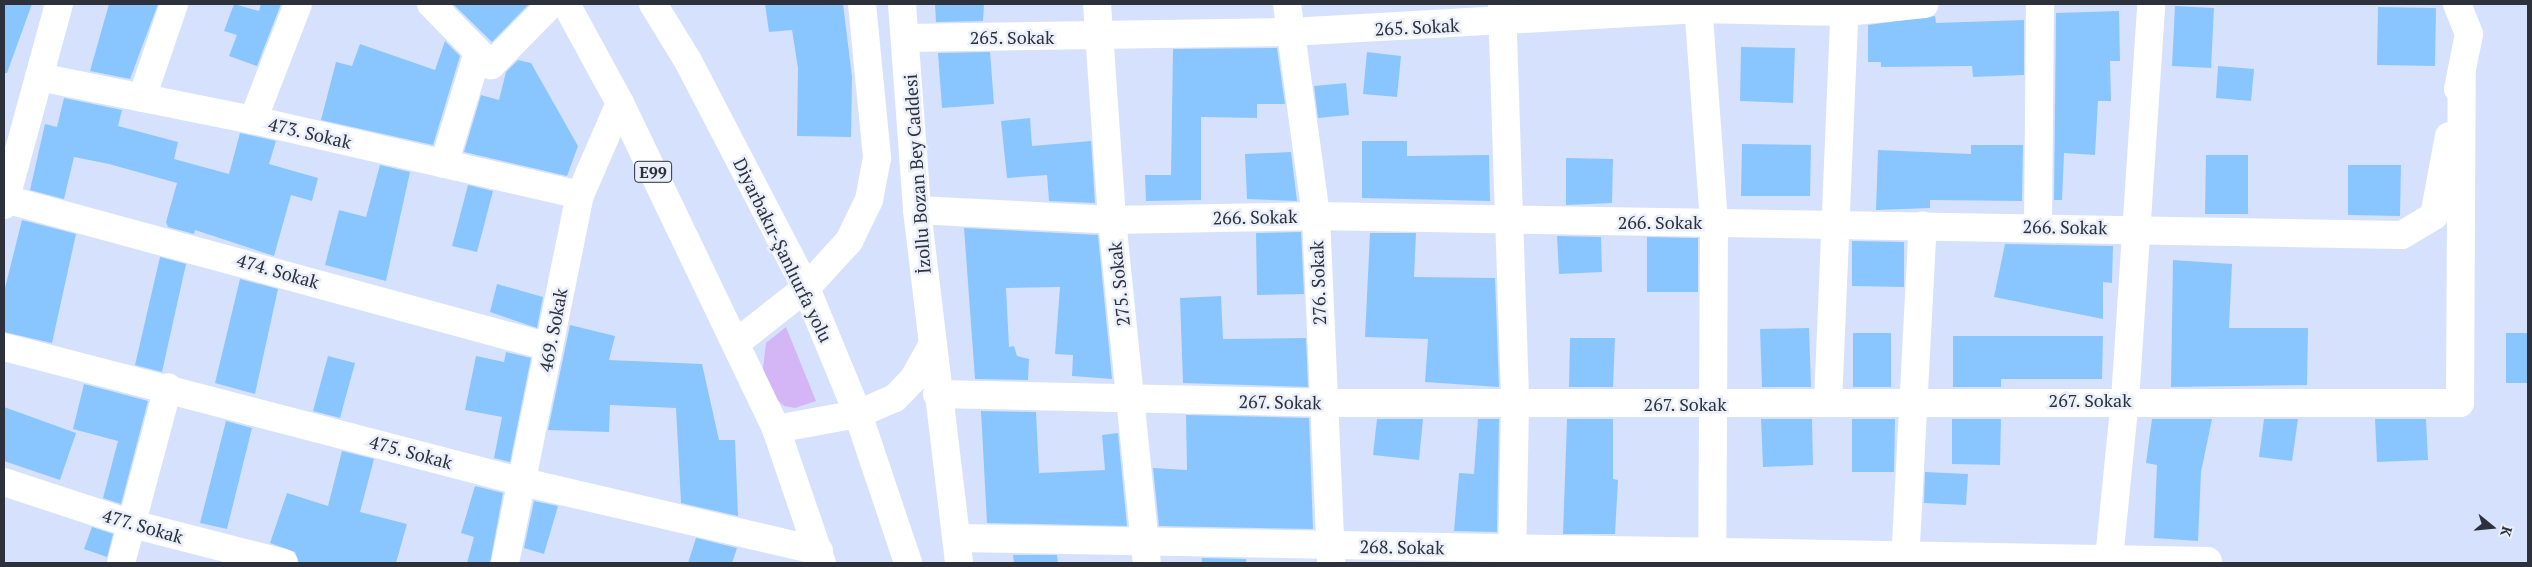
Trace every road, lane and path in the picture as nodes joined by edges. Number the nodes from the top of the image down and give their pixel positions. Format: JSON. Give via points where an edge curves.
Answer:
{"nodes":[{"id":1,"x":58,"y":4,"type":"edge"},
{"id":2,"x":174,"y":4,"type":"edge"},
{"id":3,"x":298,"y":4,"type":"edge"},
{"id":4,"x":431,"y":4,"type":"edge"},
{"id":5,"x":551,"y":4,"type":"edge"},
{"id":6,"x":566,"y":4,"type":"edge"},
{"id":7,"x":653,"y":4,"type":"edge"},
{"id":8,"x":862,"y":4,"type":"edge"},
{"id":9,"x":902,"y":4,"type":"edge"},
{"id":10,"x":1097,"y":4,"type":"edge"},
{"id":11,"x":1287,"y":4,"type":"edge"},
{"id":12,"x":1925,"y":4,"type":"edge"},
{"id":13,"x":2040,"y":4,"type":"edge"},
{"id":14,"x":2151,"y":4,"type":"edge"},
{"id":15,"x":2457,"y":4,"type":"edge"},
{"id":16,"x":1698,"y":6,"type":"edge"},
{"id":17,"x":1845,"y":8,"type":"edge"},
{"id":18,"x":1503,"y":13,"type":"edge"},
{"id":19,"x":1290,"y":32,"type":"junction"},
{"id":20,"x":1100,"y":36,"type":"junction"},
{"id":21,"x":907,"y":38,"type":"junction"},
{"id":22,"x":478,"y":52,"type":"junction"},
{"id":23,"x":2462,"y":71,"type":"junction"},
{"id":24,"x":39,"y":77,"type":"junction"},
{"id":25,"x":142,"y":98,"type":"junction"},
{"id":26,"x":620,"y":103,"type":"junction"},
{"id":27,"x":253,"y":120,"type":"junction"},
{"id":28,"x":444,"y":164,"type":"junction"},
{"id":29,"x":580,"y":196,"type":"junction"},
{"id":30,"x":5,"y":202,"type":"edge"},
{"id":31,"x":918,"y":210,"type":"junction"},
{"id":32,"x":1316,"y":216,"type":"junction"},
{"id":33,"x":1112,"y":220,"type":"junction"},
{"id":34,"x":1508,"y":220,"type":"junction"},
{"id":35,"x":1714,"y":222,"type":"junction"},
{"id":36,"x":1833,"y":223,"type":"junction"},
{"id":37,"x":1922,"y":225,"type":"junction"},
{"id":38,"x":2038,"y":227,"type":"junction"},
{"id":39,"x":2134,"y":229,"type":"junction"},
{"id":40,"x":806,"y":288,"type":"junction"},
{"id":41,"x":736,"y":343,"type":"junction"},
{"id":42,"x":932,"y":345,"type":"junction"},
{"id":43,"x":549,"y":347,"type":"junction"},
{"id":44,"x":4,"y":348,"type":"edge"},
{"id":45,"x":168,"y":387,"type":"junction"},
{"id":46,"x":938,"y":394,"type":"junction"},
{"id":47,"x":1131,"y":398,"type":"junction"},
{"id":48,"x":2125,"y":400,"type":"junction"},
{"id":49,"x":1911,"y":401,"type":"junction"},
{"id":50,"x":1828,"y":402,"type":"junction"},
{"id":51,"x":1323,"y":403,"type":"junction"},
{"id":52,"x":1515,"y":404,"type":"junction"},
{"id":53,"x":1713,"y":405,"type":"junction"},
{"id":54,"x":858,"y":414,"type":"junction"},
{"id":55,"x":776,"y":428,"type":"junction"},
{"id":56,"x":4,"y":482,"type":"edge"},
{"id":57,"x":523,"y":482,"type":"junction"},
{"id":58,"x":132,"y":524,"type":"junction"},
{"id":59,"x":958,"y":551,"type":"edge"},
{"id":60,"x":1146,"y":553,"type":"edge"},
{"id":61,"x":1331,"y":555,"type":"edge"},
{"id":62,"x":1512,"y":556,"type":"edge"},
{"id":63,"x":820,"y":557,"type":"edge"},
{"id":64,"x":1712,"y":558,"type":"edge"},
{"id":65,"x":1906,"y":560,"type":"edge"},
{"id":66,"x":2109,"y":560,"type":"junction"},
{"id":67,"x":2208,"y":561,"type":"dead end"},
{"id":68,"x":122,"y":563,"type":"edge"},
{"id":69,"x":284,"y":563,"type":"edge"},
{"id":70,"x":505,"y":563,"type":"edge"},
{"id":71,"x":908,"y":563,"type":"edge"}],
"edges":[{"from":1,"to":24,"type":"main road"},
{"from":2,"to":25,"type":"main road"},
{"from":3,"to":27,"type":"main road"},
{"from":4,"to":22,"type":"main road"},
{"from":5,"to":22,"type":"main road","via":[[491,65]]},
{"from":6,"to":26,"type":"main road","number":"E99"},
{"from":7,"to":40,"type":"main road","name":"Diyarbakır-Şanlıurfa yolu","via":[[688,61]]},
{"from":8,"to":40,"type":"main road","via":[[877,158],[869,200],[849,241]]},
{"from":9,"to":21,"type":"main road","name":"İzollu Bozan Bey Caddesi"},
{"from":10,"to":20,"type":"main road","name":"275. Sokak"},
{"from":11,"to":19,"type":"main road","name":"276. Sokak"},
{"from":12,"to":17,"type":"main road","name":"265. Sokak"},
{"from":13,"to":38,"type":"main road"},
{"from":14,"to":39,"type":"main road"},
{"from":15,"to":23,"type":"main road","via":[[2469,34]]},
{"from":16,"to":17,"type":"main road","name":"265. Sokak"},
{"from":16,"to":18,"type":"main road","name":"265. Sokak"},
{"from":16,"to":35,"type":"main road"},
{"from":17,"to":36,"type":"main road"},
{"from":18,"to":19,"type":"main road","name":"265. Sokak"},
{"from":18,"to":34,"type":"main road"},
{"from":19,"to":20,"type":"main road","name":"265. Sokak"},
{"from":19,"to":32,"type":"main road","name":"276. Sokak"},
{"from":20,"to":21,"type":"main road","name":"265. Sokak"},
{"from":20,"to":33,"type":"main road","name":"275. Sokak"},
{"from":21,"to":31,"type":"main road","name":"İzollu Bozan Bey Caddesi"},
{"from":22,"to":28,"type":"main road"},
{"from":23,"to":39,"type":"main road","name":"266. Sokak","via":[[2434,216],[2402,236]]},
{"from":23,"to":48,"type":"main road","name":"267. Sokak","via":[[2460,403]]},
{"from":24,"to":25,"type":"main road","name":"473. Sokak"},
{"from":24,"to":30,"type":"main road"},
{"from":25,"to":27,"type":"main road","name":"473. Sokak"},
{"from":26,"to":29,"type":"main road","name":"469. Sokak"},
{"from":26,"to":41,"type":"main road","number":"E99"},
{"from":27,"to":28,"type":"main road","name":"473. Sokak"},
{"from":28,"to":29,"type":"main road","name":"473. Sokak"},
{"from":29,"to":43,"type":"main road","name":"469. Sokak"},
{"from":30,"to":43,"type":"main road","name":"474. Sokak"},
{"from":31,"to":33,"type":"main road","name":"266. Sokak"},
{"from":31,"to":42,"type":"main road","name":"İzollu Bozan Bey Caddesi"},
{"from":32,"to":33,"type":"main road","name":"266. Sokak"},
{"from":32,"to":34,"type":"main road","name":"266. Sokak"},
{"from":32,"to":51,"type":"main road","name":"276. Sokak"},
{"from":33,"to":47,"type":"main road","name":"275. Sokak"},
{"from":34,"to":35,"type":"main road","name":"266. Sokak"},
{"from":34,"to":52,"type":"main road"},
{"from":35,"to":36,"type":"main road","name":"266. Sokak"},
{"from":35,"to":53,"type":"main road"},
{"from":36,"to":37,"type":"main road","name":"266. Sokak"},
{"from":36,"to":50,"type":"main road"},
{"from":37,"to":38,"type":"main road","name":"266. Sokak"},
{"from":37,"to":49,"type":"main road"},
{"from":38,"to":39,"type":"main road","name":"266. Sokak"},
{"from":39,"to":48,"type":"main road"},
{"from":40,"to":41,"type":"main road"},
{"from":40,"to":54,"type":"main road","name":"Diyarbakır-Şanlıurfa yolu"},
{"from":41,"to":55,"type":"main road","number":"E99"},
{"from":42,"to":46,"type":"main road","name":"İzollu Bozan Bey Caddesi"},
{"from":42,"to":54,"type":"main road","via":[[914,378],[895,398]]},
{"from":43,"to":57,"type":"main road","name":"469. Sokak"},
{"from":44,"to":45,"type":"main road","name":"475. Sokak"},
{"from":45,"to":57,"type":"main road","name":"475. Sokak"},
{"from":45,"to":58,"type":"main road"},
{"from":46,"to":47,"type":"main road","name":"267. Sokak"},
{"from":46,"to":59,"type":"main road","name":"İzollu Bozan Bey Caddesi"},
{"from":47,"to":51,"type":"main road","name":"267. Sokak"},
{"from":47,"to":60,"type":"main road","name":"275. Sokak"},
{"from":48,"to":49,"type":"main road","name":"267. Sokak"},
{"from":48,"to":66,"type":"main road"},
{"from":49,"to":50,"type":"main road","name":"267. Sokak"},
{"from":49,"to":65,"type":"main road"},
{"from":50,"to":53,"type":"main road","name":"267. Sokak"},
{"from":51,"to":52,"type":"main road","name":"267. Sokak"},
{"from":51,"to":61,"type":"main road","name":"276. Sokak"},
{"from":52,"to":53,"type":"main road","name":"267. Sokak"},
{"from":52,"to":62,"type":"main road"},
{"from":53,"to":64,"type":"main road"},
{"from":54,"to":55,"type":"main road"},
{"from":54,"to":71,"type":"main road","name":"Diyarbakır-Şanlıurfa yolu"},
{"from":55,"to":63,"type":"main road","number":"E99"},
{"from":56,"to":58,"type":"main road","name":"477. Sokak"},
{"from":57,"to":63,"type":"main road","name":"475. Sokak"},
{"from":57,"to":70,"type":"main road","name":"469. Sokak"},
{"from":58,"to":68,"type":"main road"},
{"from":58,"to":69,"type":"main road","name":"477. Sokak"},
{"from":59,"to":60,"type":"main road","name":"268. Sokak"},
{"from":60,"to":61,"type":"main road","name":"268. Sokak"},
{"from":61,"to":62,"type":"main road","name":"268. Sokak"},
{"from":62,"to":64,"type":"main road","name":"268. Sokak"},
{"from":64,"to":65,"type":"main road","name":"268. Sokak"},
{"from":65,"to":66,"type":"main road","name":"268. Sokak"},
{"from":66,"to":67,"type":"main road","name":"268. Sokak"}]}
